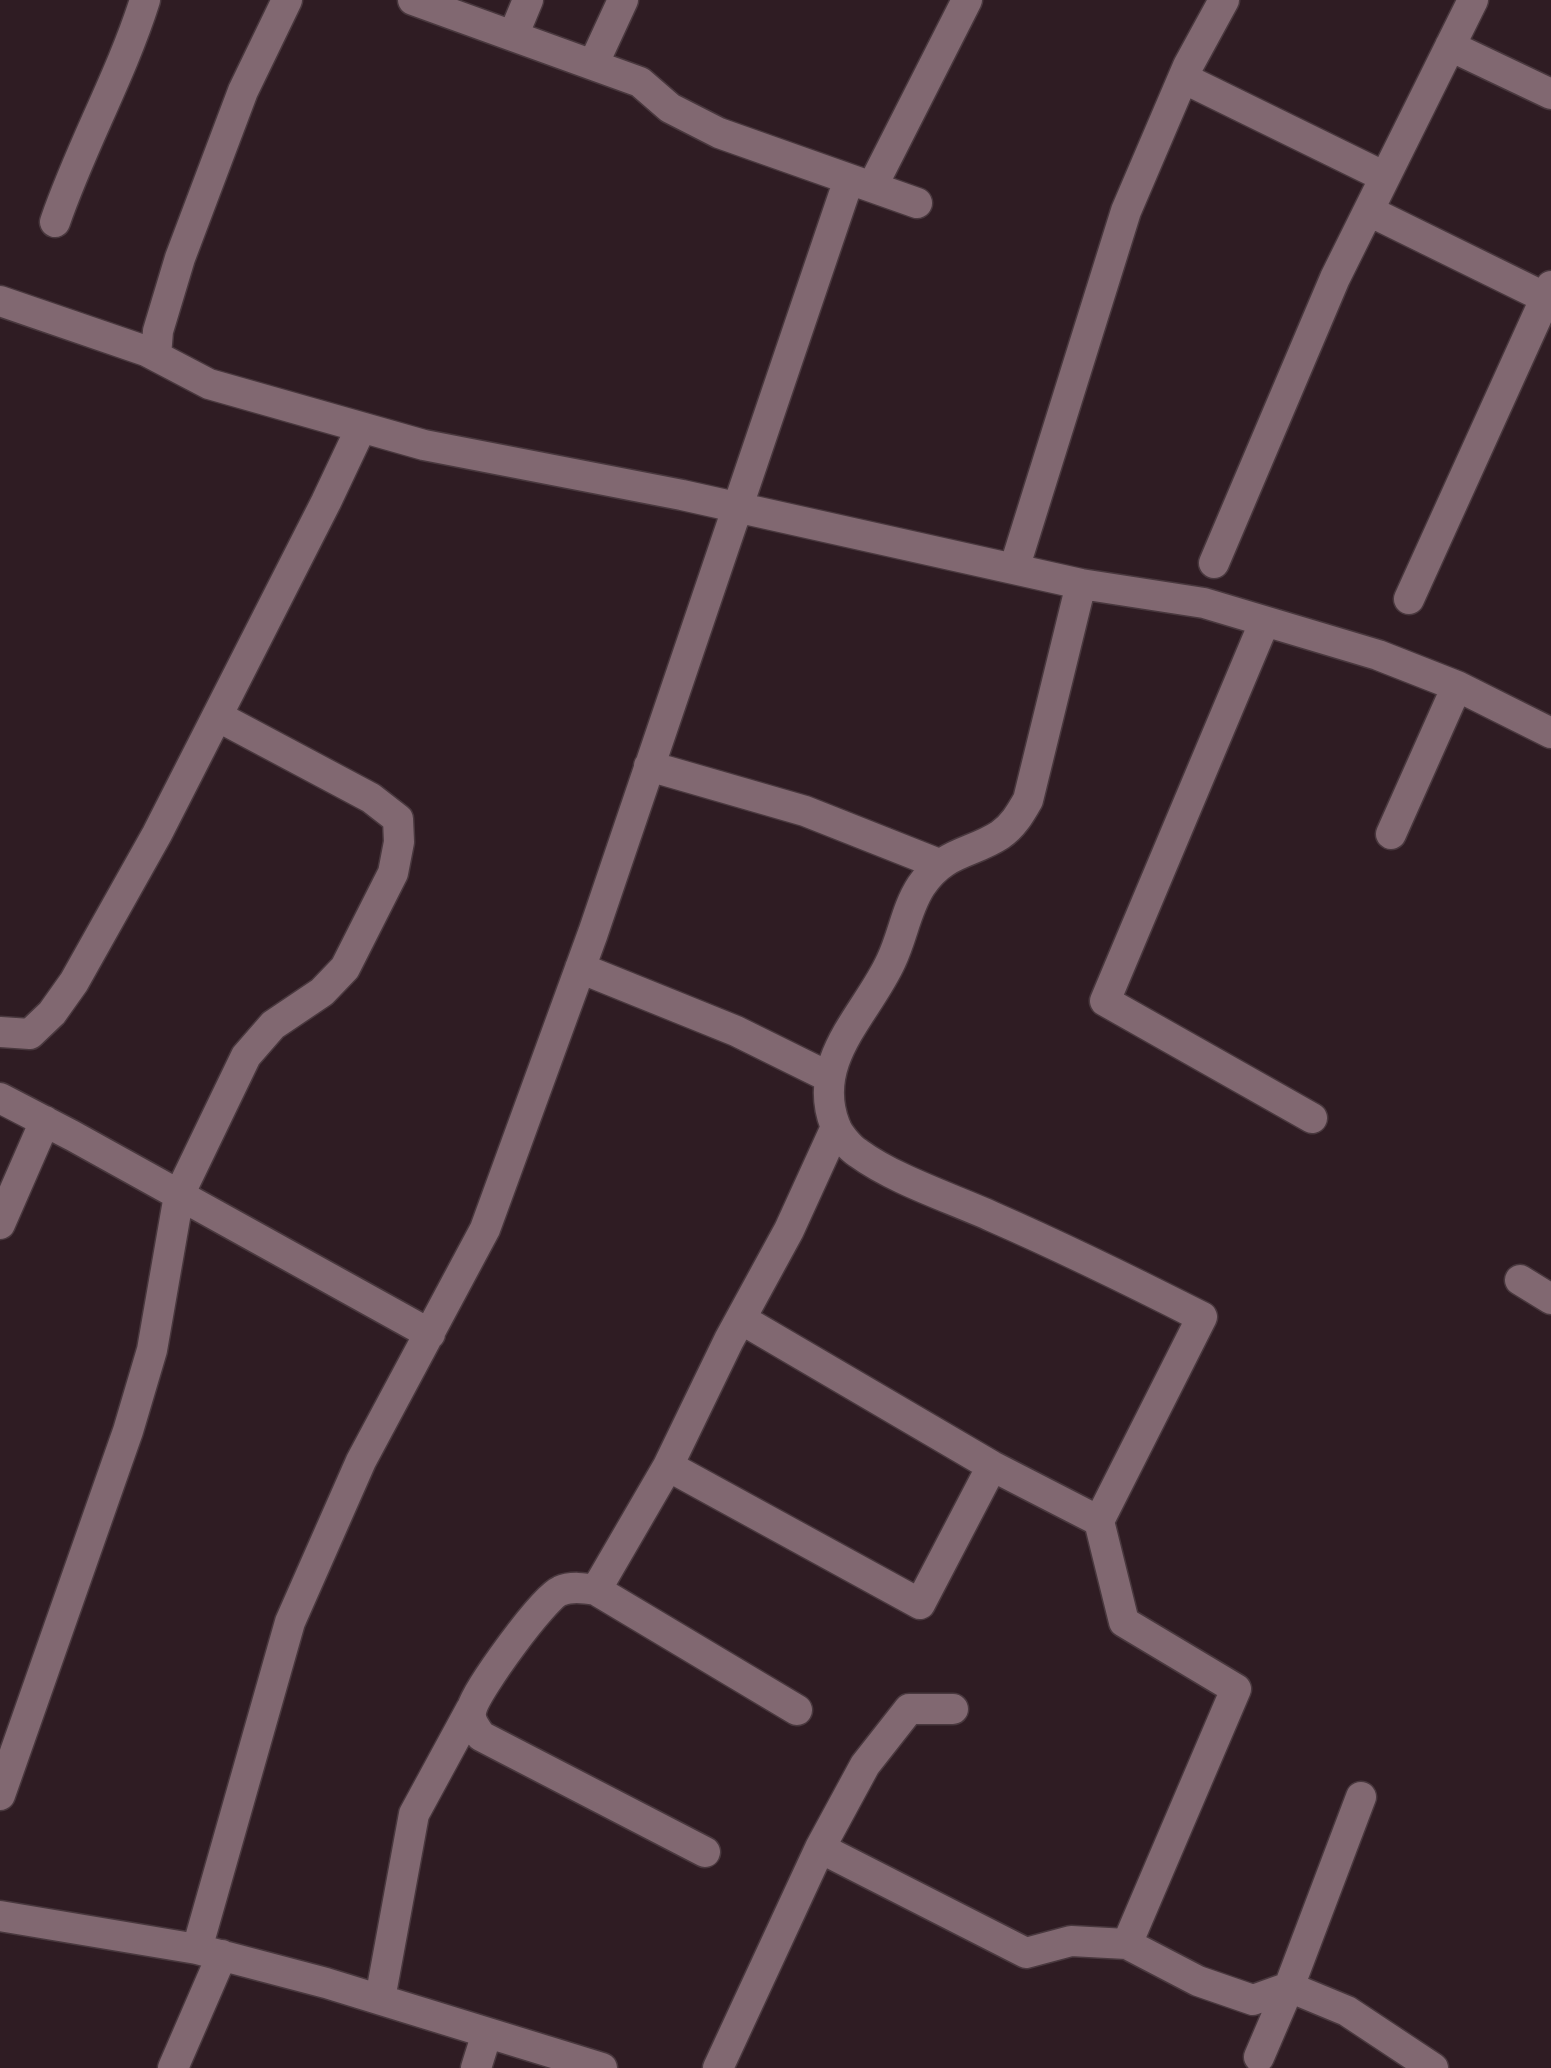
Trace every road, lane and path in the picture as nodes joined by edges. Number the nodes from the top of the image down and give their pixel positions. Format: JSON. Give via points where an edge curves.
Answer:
{"nodes":[{"id":1,"x":145,"y":0,"type":"edge"},
{"id":2,"x":287,"y":0,"type":"edge"},
{"id":3,"x":412,"y":0,"type":"edge"},
{"id":4,"x":528,"y":0,"type":"edge"},
{"id":5,"x":623,"y":0,"type":"edge"},
{"id":6,"x":967,"y":0,"type":"edge"},
{"id":7,"x":1224,"y":0,"type":"edge"},
{"id":8,"x":1473,"y":0,"type":"edge"},
{"id":9,"x":513,"y":36,"type":"junction"},
{"id":10,"x":1450,"y":46,"type":"junction"},
{"id":11,"x":593,"y":65,"type":"junction"},
{"id":12,"x":1183,"y":78,"type":"junction"},
{"id":13,"x":1551,"y":94,"type":"edge"},
{"id":14,"x":1385,"y":177,"type":"junction"},
{"id":15,"x":861,"y":183,"type":"junction"},
{"id":16,"x":917,"y":203,"type":"dead end"},
{"id":17,"x":1369,"y":211,"type":"junction"},
{"id":18,"x":55,"y":222,"type":"dead end"},
{"id":19,"x":1548,"y":292,"type":"edge"},
{"id":20,"x":0,"y":301,"type":"edge"},
{"id":21,"x":156,"y":356,"type":"junction"},
{"id":22,"x":361,"y":428,"type":"junction"},
{"id":23,"x":736,"y":507,"type":"junction"},
{"id":24,"x":1214,"y":563,"type":"dead end"},
{"id":25,"x":1014,"y":569,"type":"junction"},
{"id":26,"x":1081,"y":584,"type":"junction"},
{"id":27,"x":1409,"y":598,"type":"dead end"},
{"id":28,"x":1264,"y":623,"type":"junction"},
{"id":29,"x":1457,"y":686,"type":"junction"},
{"id":30,"x":217,"y":716,"type":"junction"},
{"id":31,"x":1551,"y":733,"type":"edge"},
{"id":32,"x":649,"y":766,"type":"junction"},
{"id":33,"x":1391,"y":834,"type":"dead end"},
{"id":34,"x":939,"y":864,"type":"junction"},
{"id":35,"x":579,"y":968,"type":"junction"},
{"id":36,"x":0,"y":1032,"type":"edge"},
{"id":37,"x":829,"y":1077,"type":"junction"},
{"id":38,"x":0,"y":1098,"type":"edge"},
{"id":39,"x":1312,"y":1118,"type":"dead end"},
{"id":40,"x":45,"y":1121,"type":"junction"},
{"id":41,"x":836,"y":1127,"type":"junction"},
{"id":42,"x":179,"y":1195,"type":"junction"},
{"id":43,"x":0,"y":1224,"type":"edge"},
{"id":44,"x":1520,"y":1280,"type":"dead end"},
{"id":45,"x":1551,"y":1299,"type":"edge"},
{"id":46,"x":741,"y":1319,"type":"junction"},
{"id":47,"x":430,"y":1334,"type":"junction"},
{"id":48,"x":668,"y":1466,"type":"junction"},
{"id":49,"x":992,"y":1466,"type":"junction"},
{"id":50,"x":1099,"y":1521,"type":"junction"},
{"id":51,"x":596,"y":1590,"type":"junction"},
{"id":52,"x":471,"y":1709,"type":"junction"},
{"id":53,"x":953,"y":1709,"type":"dead end"},
{"id":54,"x":797,"y":1710,"type":"dead end"},
{"id":55,"x":0,"y":1795,"type":"edge"},
{"id":56,"x":1361,"y":1797,"type":"dead end"},
{"id":57,"x":820,"y":1848,"type":"junction"},
{"id":58,"x":705,"y":1852,"type":"dead end"},
{"id":59,"x":0,"y":1916,"type":"edge"},
{"id":60,"x":1127,"y":1944,"type":"junction"},
{"id":61,"x":209,"y":1952,"type":"junction"},
{"id":62,"x":1289,"y":1987,"type":"junction"},
{"id":63,"x":380,"y":2000,"type":"junction"},
{"id":64,"x":487,"y":2033,"type":"junction"},
{"id":65,"x":1259,"y":2057,"type":"dead end"},
{"id":66,"x":172,"y":2068,"type":"edge"},
{"id":67,"x":476,"y":2068,"type":"edge"},
{"id":68,"x":602,"y":2068,"type":"edge"},
{"id":69,"x":718,"y":2068,"type":"edge"},
{"id":70,"x":1433,"y":2068,"type":"edge"}],
"edges":[{"from":1,"to":18,"type":"street","via":[[126,55],[69,180]]},
{"from":2,"to":21,"type":"street","via":[[243,91],[180,258],[158,331]]},
{"from":3,"to":9,"type":"street"},
{"from":4,"to":9,"type":"street"},
{"from":5,"to":11,"type":"street"},
{"from":6,"to":15,"type":"street"},
{"from":7,"to":12,"type":"street"},
{"from":8,"to":10,"type":"street"},
{"from":9,"to":11,"type":"street"},
{"from":10,"to":13,"type":"street"},
{"from":10,"to":14,"type":"street"},
{"from":11,"to":15,"type":"street","via":[[640,82],[670,108],[719,134]]},
{"from":12,"to":14,"type":"street"},
{"from":12,"to":25,"type":"street","via":[[1126,211]]},
{"from":14,"to":17,"type":"street"},
{"from":15,"to":16,"type":"street"},
{"from":15,"to":23,"type":"street"},
{"from":17,"to":19,"type":"street"},
{"from":17,"to":24,"type":"street","via":[[1335,278]]},
{"from":19,"to":27,"type":"street"},
{"from":20,"to":21,"type":"street"},
{"from":21,"to":22,"type":"street","via":[[209,384]]},
{"from":22,"to":23,"type":"street","via":[[424,445]]},
{"from":22,"to":30,"type":"street"},
{"from":23,"to":25,"type":"street"},
{"from":23,"to":32,"type":"street"},
{"from":25,"to":26,"type":"street"},
{"from":26,"to":28,"type":"street","via":[[1204,603]]},
{"from":26,"to":34,"type":"street","via":[[1028,801],[1016,822],[999,836]]},
{"from":28,"to":29,"type":"street","via":[[1378,655]]},
{"from":28,"to":39,"type":"street","via":[[1105,1001]]},
{"from":29,"to":31,"type":"street"},
{"from":29,"to":33,"type":"street"},
{"from":30,"to":36,"type":"street","via":[[157,834],[74,982],[52,1013],[30,1034]]},
{"from":30,"to":42,"type":"street","via":[[371,798],[398,819],[399,842],[393,873],[345,968],[322,992],[273,1025],[246,1056]]},
{"from":32,"to":34,"type":"street","via":[[805,811]]},
{"from":32,"to":35,"type":"street"},
{"from":34,"to":37,"type":"street","via":[[922,884],[906,914],[888,967],[852,1022]]},
{"from":35,"to":37,"type":"street","via":[[736,1030]]},
{"from":35,"to":47,"type":"street","via":[[485,1229]]},
{"from":37,"to":41,"type":"street"},
{"from":38,"to":40,"type":"street"},
{"from":40,"to":42,"type":"street"},
{"from":40,"to":43,"type":"street"},
{"from":41,"to":46,"type":"street","via":[[789,1230]]},
{"from":41,"to":50,"type":"street","via":[[856,1152],[891,1172],[1083,1256],[1202,1317]]},
{"from":42,"to":47,"type":"street"},
{"from":42,"to":55,"type":"street","via":[[149,1360],[128,1431]]},
{"from":44,"to":45,"type":"street"},
{"from":46,"to":48,"type":"street"},
{"from":46,"to":49,"type":"street"},
{"from":47,"to":61,"type":"street","via":[[362,1461],[290,1622]]},
{"from":48,"to":49,"type":"street","via":[[920,1604]]},
{"from":48,"to":51,"type":"street"},
{"from":49,"to":50,"type":"street"},
{"from":50,"to":60,"type":"street","via":[[1124,1622],[1236,1689]]},
{"from":51,"to":52,"type":"street","via":[[560,1591],[544,1603],[483,1686]]},
{"from":51,"to":54,"type":"street"},
{"from":52,"to":58,"type":"street","via":[[472,1723],[482,1736]]},
{"from":52,"to":63,"type":"street","via":[[414,1814]]},
{"from":53,"to":57,"type":"street","via":[[909,1709],[865,1765]]},
{"from":56,"to":62,"type":"street"},
{"from":57,"to":60,"type":"street","via":[[1026,1953],[1071,1941]]},
{"from":57,"to":69,"type":"street"},
{"from":59,"to":61,"type":"street"},
{"from":60,"to":62,"type":"street","via":[[1198,1981],[1253,2001]]},
{"from":61,"to":63,"type":"street"},
{"from":61,"to":66,"type":"street"},
{"from":62,"to":65,"type":"street"},
{"from":62,"to":70,"type":"street","via":[[1347,2011]]},
{"from":63,"to":64,"type":"street"},
{"from":64,"to":67,"type":"street"},
{"from":64,"to":68,"type":"street"}]}
